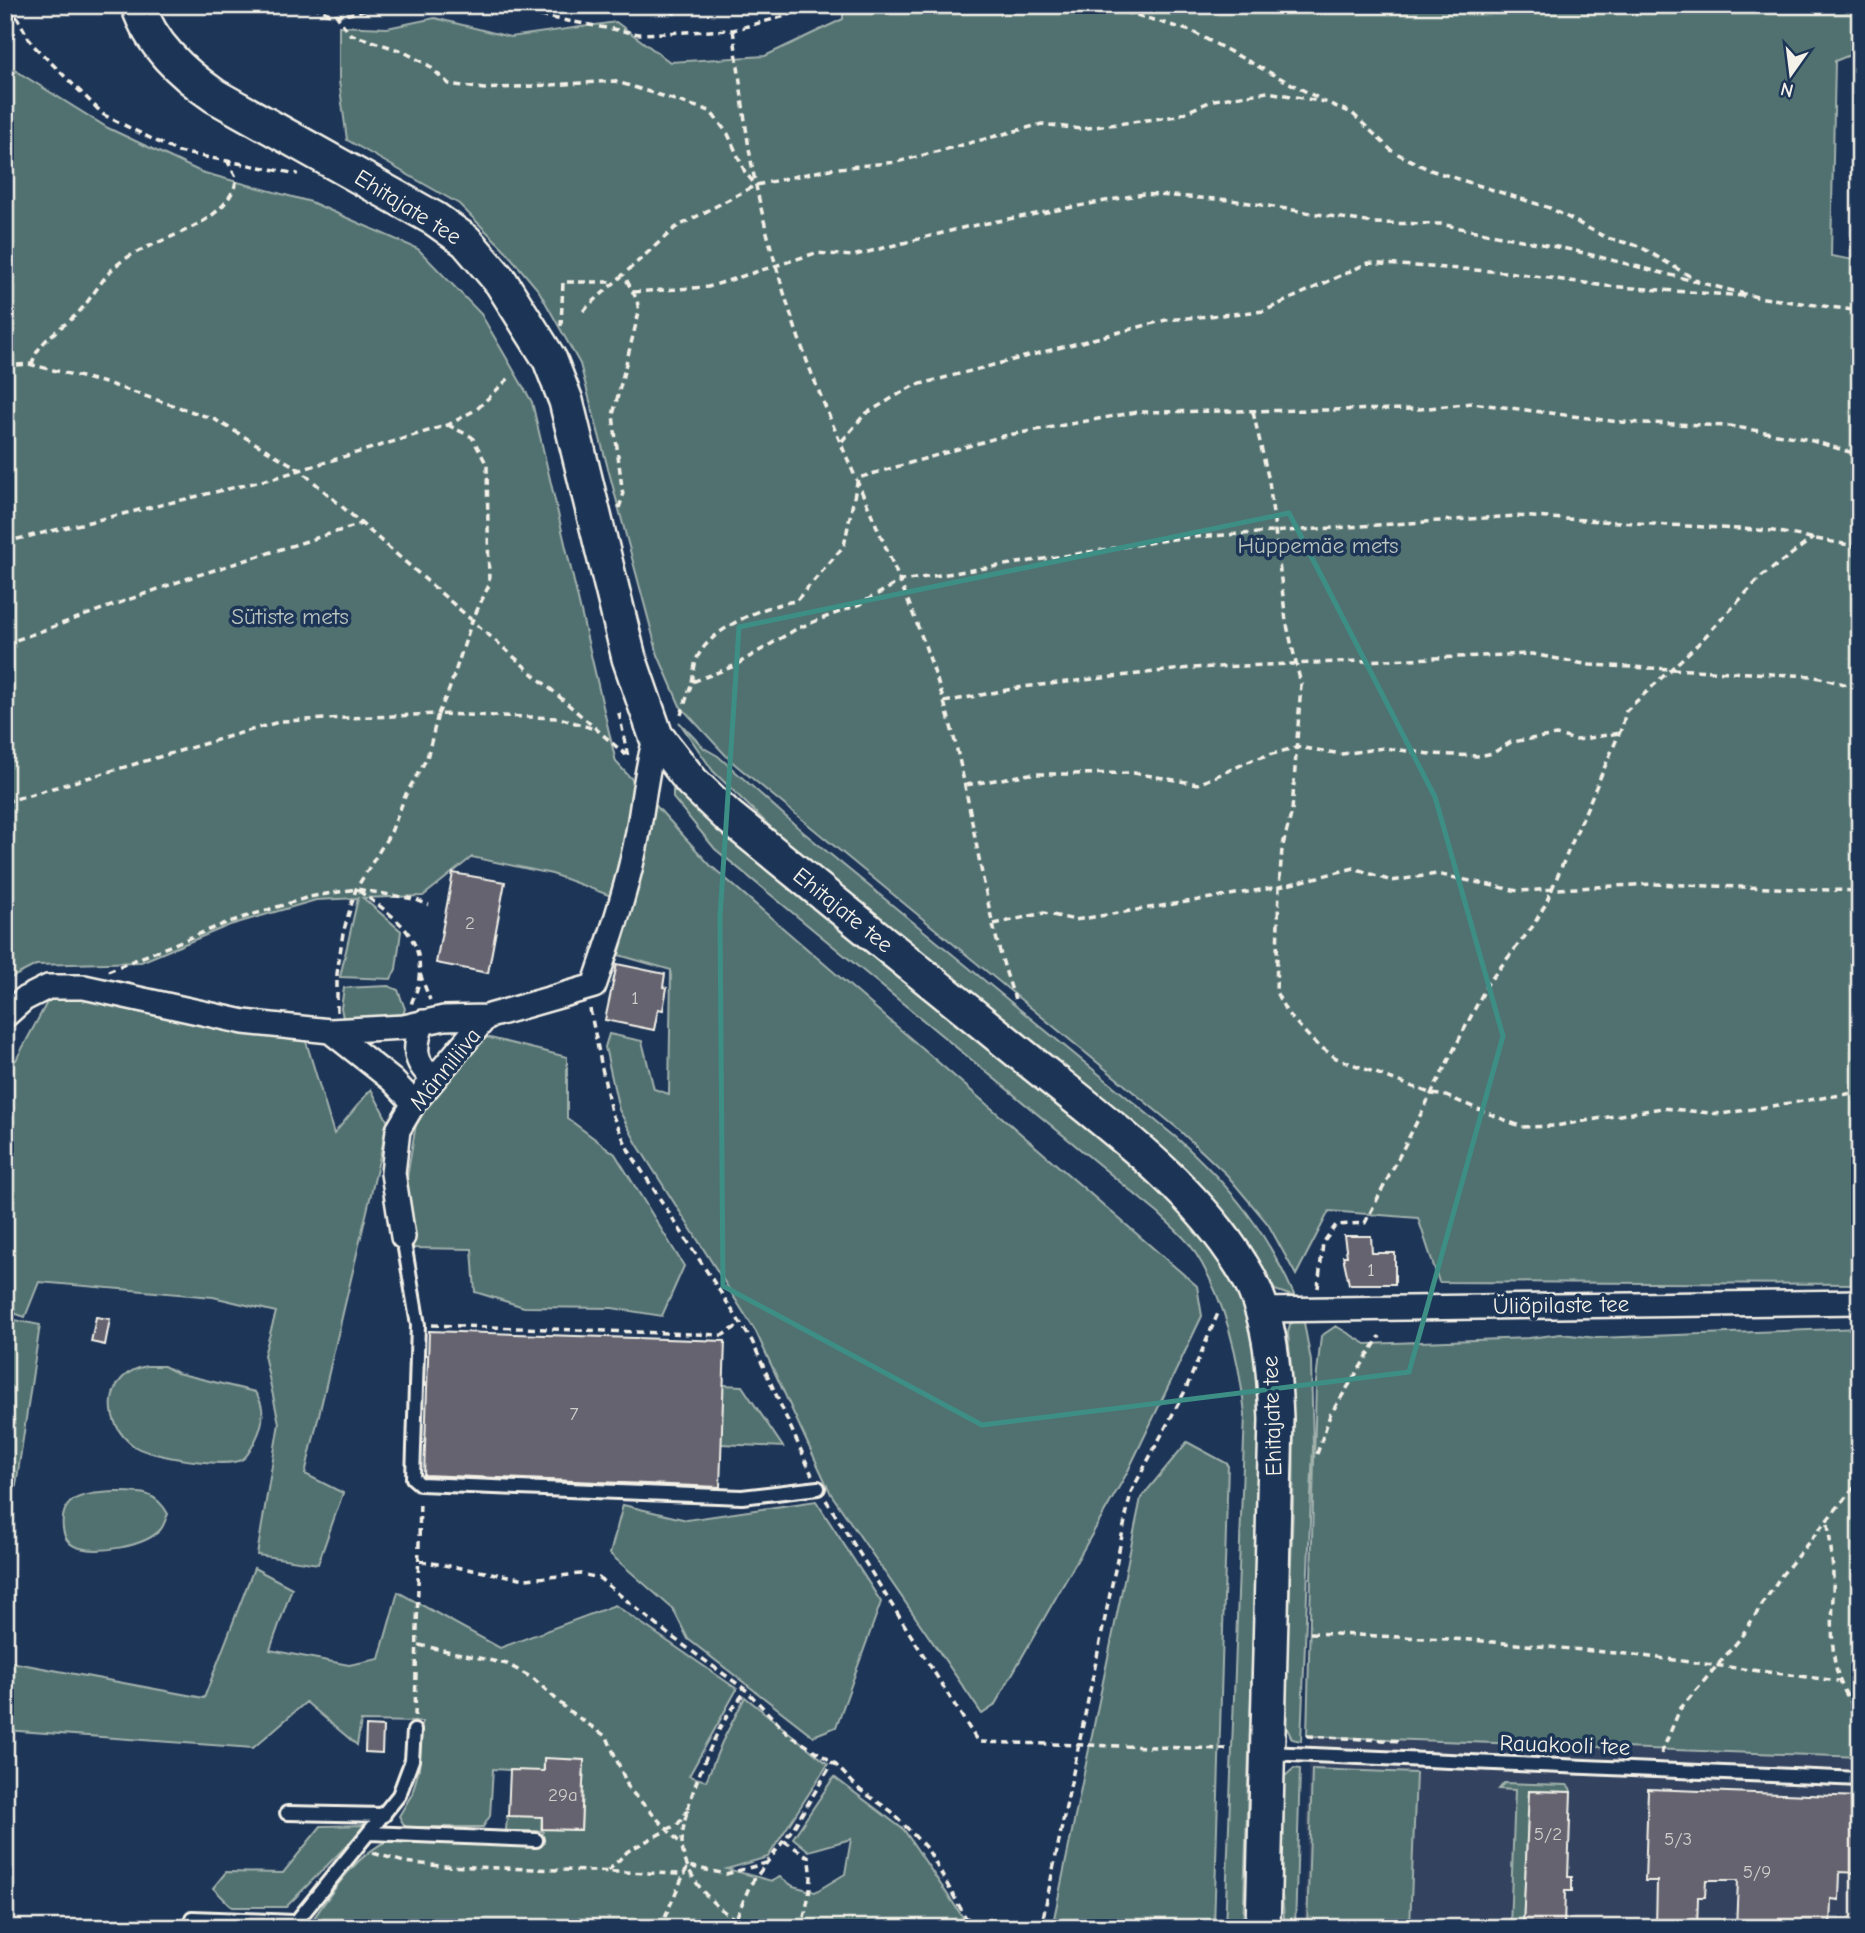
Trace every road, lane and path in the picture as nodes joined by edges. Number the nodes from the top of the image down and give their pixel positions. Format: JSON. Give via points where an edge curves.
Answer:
{"nodes":[{"id":1,"x":10,"y":5,"type":"edge"},
{"id":2,"x":138,"y":5,"type":"edge"},
{"id":3,"x":313,"y":5,"type":"edge"},
{"id":4,"x":347,"y":5,"type":"edge"},
{"id":5,"x":412,"y":5,"type":"edge"},
{"id":6,"x":481,"y":5,"type":"edge"},
{"id":7,"x":659,"y":5,"type":"edge"},
{"id":8,"x":695,"y":5,"type":"edge"},
{"id":9,"x":810,"y":5,"type":"edge"},
{"id":10,"x":1102,"y":5,"type":"edge"},
{"id":11,"x":5,"y":9,"type":"edge"},
{"id":12,"x":337,"y":16,"type":"junction"},
{"id":13,"x":733,"y":30,"type":"junction"},
{"id":14,"x":1325,"y":102,"type":"junction"},
{"id":15,"x":229,"y":162,"type":"junction"},
{"id":16,"x":293,"y":165,"type":"dead end"},
{"id":17,"x":756,"y":185,"type":"junction"},
{"id":18,"x":778,"y":265,"type":"junction"},
{"id":19,"x":624,"y":275,"type":"junction"},
{"id":20,"x":615,"y":282,"type":"junction"},
{"id":21,"x":1704,"y":284,"type":"junction"},
{"id":22,"x":633,"y":292,"type":"junction"},
{"id":23,"x":1758,"y":298,"type":"junction"},
{"id":24,"x":583,"y":311,"type":"dead end"},
{"id":25,"x":1860,"y":311,"type":"edge"},
{"id":26,"x":561,"y":335,"type":"dead end"},
{"id":27,"x":32,"y":365,"type":"junction"},
{"id":28,"x":5,"y":366,"type":"edge"},
{"id":29,"x":509,"y":378,"type":"dead end"},
{"id":30,"x":1253,"y":412,"type":"junction"},
{"id":31,"x":447,"y":425,"type":"junction"},
{"id":32,"x":842,"y":441,"type":"junction"},
{"id":33,"x":1860,"y":456,"type":"edge"},
{"id":34,"x":299,"y":469,"type":"junction"},
{"id":35,"x":858,"y":478,"type":"junction"},
{"id":36,"x":617,"y":513,"type":"dead end"},
{"id":37,"x":362,"y":524,"type":"junction"},
{"id":38,"x":1274,"y":532,"type":"junction"},
{"id":39,"x":1813,"y":538,"type":"junction"},
{"id":40,"x":5,"y":542,"type":"edge"},
{"id":41,"x":1860,"y":547,"type":"edge"},
{"id":42,"x":901,"y":581,"type":"junction"},
{"id":43,"x":472,"y":621,"type":"junction"},
{"id":44,"x":5,"y":644,"type":"edge"},
{"id":45,"x":1294,"y":663,"type":"junction"},
{"id":46,"x":1668,"y":671,"type":"junction"},
{"id":47,"x":692,"y":682,"type":"junction"},
{"id":48,"x":1860,"y":688,"type":"edge"},
{"id":49,"x":944,"y":702,"type":"junction"},
{"id":50,"x":617,"y":706,"type":"dead end"},
{"id":51,"x":438,"y":714,"type":"junction"},
{"id":52,"x":681,"y":715,"type":"dead end"},
{"id":53,"x":597,"y":730,"type":"junction"},
{"id":54,"x":1619,"y":733,"type":"junction"},
{"id":55,"x":656,"y":736,"type":"junction"},
{"id":56,"x":1297,"y":747,"type":"junction"},
{"id":57,"x":628,"y":757,"type":"junction"},
{"id":58,"x":645,"y":772,"type":"junction"},
{"id":59,"x":966,"y":785,"type":"junction"},
{"id":60,"x":5,"y":802,"type":"edge"},
{"id":61,"x":1279,"y":887,"type":"junction"},
{"id":62,"x":356,"y":889,"type":"junction"},
{"id":63,"x":1551,"y":890,"type":"junction"},
{"id":64,"x":1860,"y":891,"type":"edge"},
{"id":65,"x":429,"y":905,"type":"dead end"},
{"id":66,"x":994,"y":923,"type":"junction"},
{"id":67,"x":419,"y":971,"type":"junction"},
{"id":68,"x":104,"y":972,"type":"dead end"},
{"id":69,"x":586,"y":989,"type":"junction"},
{"id":70,"x":1015,"y":999,"type":"dead end"},
{"id":71,"x":5,"y":1016,"type":"edge"},
{"id":72,"x":486,"y":1017,"type":"junction"},
{"id":73,"x":427,"y":1022,"type":"junction"},
{"id":74,"x":336,"y":1031,"type":"junction"},
{"id":75,"x":434,"y":1079,"type":"junction"},
{"id":76,"x":1860,"y":1092,"type":"edge"},
{"id":77,"x":1432,"y":1094,"type":"junction"},
{"id":78,"x":414,"y":1103,"type":"junction"},
{"id":79,"x":403,"y":1237,"type":"joint"},
{"id":80,"x":1860,"y":1302,"type":"edge"},
{"id":81,"x":1317,"y":1308,"type":"junction"},
{"id":82,"x":1262,"y":1310,"type":"junction"},
{"id":83,"x":1219,"y":1311,"type":"dead end"},
{"id":84,"x":741,"y":1324,"type":"junction"},
{"id":85,"x":418,"y":1325,"type":"junction"},
{"id":86,"x":1380,"y":1336,"type":"dead end"},
{"id":87,"x":1317,"y":1454,"type":"dead end"},
{"id":88,"x":1860,"y":1480,"type":"edge"},
{"id":89,"x":420,"y":1484,"type":"junction"},
{"id":90,"x":818,"y":1488,"type":"junction"},
{"id":91,"x":1828,"y":1522,"type":"junction"},
{"id":92,"x":420,"y":1561,"type":"junction"},
{"id":93,"x":1310,"y":1633,"type":"dead end"},
{"id":94,"x":419,"y":1645,"type":"junction"},
{"id":95,"x":1718,"y":1665,"type":"junction"},
{"id":96,"x":1838,"y":1681,"type":"junction"},
{"id":97,"x":746,"y":1690,"type":"junction"},
{"id":98,"x":1860,"y":1713,"type":"edge"},
{"id":99,"x":415,"y":1731,"type":"joint"},
{"id":100,"x":1079,"y":1746,"type":"junction"},
{"id":101,"x":1226,"y":1749,"type":"dead end"},
{"id":102,"x":1268,"y":1753,"type":"junction"},
{"id":103,"x":833,"y":1762,"type":"junction"},
{"id":104,"x":1653,"y":1770,"type":"junction"},
{"id":105,"x":1860,"y":1779,"type":"edge"},
{"id":106,"x":691,"y":1807,"type":"junction"},
{"id":107,"x":287,"y":1813,"type":"dead end"},
{"id":108,"x":384,"y":1815,"type":"junction"},
{"id":109,"x":667,"y":1830,"type":"junction"},
{"id":110,"x":370,"y":1833,"type":"junction"},
{"id":111,"x":537,"y":1840,"type":"dead end"},
{"id":112,"x":784,"y":1841,"type":"junction"},
{"id":113,"x":682,"y":1845,"type":"junction"},
{"id":114,"x":357,"y":1849,"type":"junction"},
{"id":115,"x":770,"y":1862,"type":"junction"},
{"id":116,"x":688,"y":1866,"type":"junction"},
{"id":117,"x":608,"y":1871,"type":"junction"},
{"id":118,"x":684,"y":1874,"type":"junction"},
{"id":119,"x":192,"y":1918,"type":"dead end"},
{"id":120,"x":966,"y":1918,"type":"junction"},
{"id":121,"x":736,"y":1919,"type":"junction"},
{"id":122,"x":292,"y":1925,"type":"edge"},
{"id":123,"x":1041,"y":1927,"type":"edge"},
{"id":124,"x":660,"y":1928,"type":"edge"},
{"id":125,"x":732,"y":1928,"type":"edge"},
{"id":126,"x":802,"y":1928,"type":"edge"},
{"id":127,"x":956,"y":1928,"type":"edge"},
{"id":128,"x":995,"y":1928,"type":"edge"},
{"id":129,"x":1033,"y":1928,"type":"edge"},
{"id":130,"x":1263,"y":1928,"type":"edge"}],
"edges":[{"from":1,"to":11,"type":"path"},
{"from":1,"to":15,"type":"path","via":[[32,44],[104,115],[178,152]]},
{"from":2,"to":55,"type":"main road","name":"Ehitajate tee","via":[[151,32],[186,76],[435,219],[466,242],[501,282],[550,360],[566,401],[629,658]]},
{"from":3,"to":12,"type":"path"},
{"from":4,"to":12,"type":"path"},
{"from":5,"to":12,"type":"path"},
{"from":6,"to":13,"type":"path","via":[[639,34]]},
{"from":7,"to":8,"type":"path","via":[[674,13]]},
{"from":9,"to":13,"type":"path"},
{"from":10,"to":14,"type":"path","via":[[1191,31]]},
{"from":12,"to":17,"type":"path","via":[[350,34],[402,51],[449,84],[484,89],[614,81],[710,111]]},
{"from":13,"to":17,"type":"path"},
{"from":14,"to":17,"type":"path","via":[[1268,92],[1214,100],[1177,116],[1080,129],[1042,124],[897,162],[830,169]]},
{"from":14,"to":21,"type":"path","via":[[1352,113],[1392,151],[1430,170],[1550,208],[1607,238],[1639,246]]},
{"from":15,"to":16,"type":"path","via":[[304,173]]},
{"from":15,"to":27,"type":"path","via":[[237,179],[234,192],[212,217],[118,265],[78,313],[35,351]]},
{"from":17,"to":18,"type":"path"},
{"from":17,"to":19,"type":"path","via":[[675,228]]},
{"from":18,"to":21,"type":"path","via":[[816,253],[852,256],[966,227],[1143,194],[1231,200],[1373,223],[1440,224],[1572,250]]},
{"from":18,"to":22,"type":"path","via":[[708,287]]},
{"from":18,"to":32,"type":"path","via":[[808,364]]},
{"from":19,"to":20,"type":"path"},
{"from":19,"to":22,"type":"path"},
{"from":20,"to":24,"type":"path"},
{"from":20,"to":26,"type":"path","via":[[563,282]]},
{"from":21,"to":23,"type":"path"},
{"from":22,"to":36,"type":"path","via":[[639,312],[635,337],[613,415],[623,496]]},
{"from":23,"to":25,"type":"path"},
{"from":23,"to":32,"type":"path","via":[[1606,286],[1506,272],[1368,264],[1264,311],[1154,322],[913,386],[865,414]]},
{"from":27,"to":28,"type":"path"},
{"from":27,"to":34,"type":"path","via":[[109,384],[214,419]]},
{"from":29,"to":31,"type":"path","via":[[477,408]]},
{"from":30,"to":33,"type":"path","via":[[1420,409],[1472,403],[1619,422],[1730,426],[1806,439]]},
{"from":30,"to":35,"type":"path","via":[[1137,412],[1087,420],[1003,436]]},
{"from":30,"to":38,"type":"path","via":[[1269,481]]},
{"from":31,"to":34,"type":"path"},
{"from":31,"to":43,"type":"path","via":[[472,437],[487,465],[489,585]]},
{"from":32,"to":35,"type":"path"},
{"from":34,"to":37,"type":"path"},
{"from":34,"to":40,"type":"path"},
{"from":35,"to":42,"type":"path"},
{"from":35,"to":47,"type":"path","via":[[844,546],[796,600],[748,615],[704,648],[697,657]]},
{"from":37,"to":43,"type":"path"},
{"from":37,"to":44,"type":"path","via":[[189,578]]},
{"from":38,"to":39,"type":"path","via":[[1515,516],[1773,531]]},
{"from":38,"to":42,"type":"path","via":[[1180,538]]},
{"from":38,"to":45,"type":"path"},
{"from":39,"to":41,"type":"path"},
{"from":39,"to":46,"type":"path","via":[[1761,577]]},
{"from":42,"to":47,"type":"path","via":[[860,604],[798,628],[734,666]]},
{"from":42,"to":49,"type":"path"},
{"from":43,"to":51,"type":"path"},
{"from":43,"to":53,"type":"path"},
{"from":45,"to":46,"type":"path","via":[[1532,654],[1590,665]]},
{"from":45,"to":49,"type":"path","via":[[1191,668],[1023,687]]},
{"from":45,"to":56,"type":"path","via":[[1301,684]]},
{"from":46,"to":48,"type":"path","via":[[1812,676]]},
{"from":46,"to":54,"type":"path","via":[[1626,711]]},
{"from":47,"to":52,"type":"path"},
{"from":49,"to":59,"type":"path"},
{"from":50,"to":57,"type":"path"},
{"from":51,"to":53,"type":"path","via":[[560,718]]},
{"from":51,"to":60,"type":"path","via":[[282,721]]},
{"from":51,"to":62,"type":"path","via":[[427,758],[405,794],[391,832]]},
{"from":53,"to":57,"type":"path"},
{"from":54,"to":56,"type":"path","via":[[1511,742],[1479,756],[1384,748],[1342,754]]},
{"from":54,"to":63,"type":"path"},
{"from":55,"to":58,"type":"street"},
{"from":55,"to":82,"type":"main road","name":"Ehitajate tee","via":[[692,782],[728,816],[1109,1125],[1205,1213],[1244,1268]]},
{"from":56,"to":59,"type":"path","via":[[1198,784],[1134,774],[1030,774]]},
{"from":56,"to":61,"type":"path"},
{"from":57,"to":58,"type":"path"},
{"from":58,"to":69,"type":"street","via":[[635,849],[622,900],[594,986]]},
{"from":59,"to":66,"type":"path"},
{"from":61,"to":63,"type":"path","via":[[1354,869],[1391,881],[1437,874],[1518,891]]},
{"from":61,"to":66,"type":"path","via":[[1075,920],[1044,913]]},
{"from":61,"to":77,"type":"path","via":[[1276,992],[1287,1013],[1336,1058]]},
{"from":62,"to":65,"type":"path"},
{"from":62,"to":67,"type":"path","via":[[415,939]]},
{"from":62,"to":68,"type":"path","via":[[309,897],[226,923]]},
{"from":62,"to":74,"type":"path","via":[[337,974]]},
{"from":63,"to":64,"type":"path","via":[[1653,884]]},
{"from":63,"to":77,"type":"path","via":[[1533,926],[1488,983]]},
{"from":66,"to":70,"type":"path"},
{"from":67,"to":73,"type":"path","via":[[433,1006]]},
{"from":67,"to":73,"type":"path","via":[[410,1011]]},
{"from":69,"to":72,"type":"street","name":"Männiliiva"},
{"from":69,"to":84,"type":"path","via":[[611,1112],[629,1152]]},
{"from":71,"to":74,"type":"street","via":[[23,999],[48,987],[84,987],[244,1022]]},
{"from":72,"to":73,"type":"street"},
{"from":72,"to":75,"type":"street","name":"Männiliiva"},
{"from":73,"to":74,"type":"street"},
{"from":73,"to":75,"type":"street","via":[[415,1042],[416,1058]]},
{"from":74,"to":78,"type":"street"},
{"from":75,"to":78,"type":"street","name":"Männiliiva"},
{"from":76,"to":77,"type":"path","via":[[1721,1114],[1662,1108],[1522,1127]]},
{"from":77,"to":81,"type":"path","via":[[1365,1223],[1336,1225],[1322,1243]]},
{"from":78,"to":79,"type":"street","name":"Männiliiva","via":[[398,1130],[393,1173]]},
{"from":79,"to":85,"type":"lane"},
{"from":80,"to":81,"type":"street","name":"Üliõpilaste tee"},
{"from":81,"to":82,"type":"street","name":"Üliõpilaste tee"},
{"from":82,"to":102,"type":"main road","name":"Ehitajate tee","via":[[1274,1362],[1276,1419]]},
{"from":83,"to":100,"type":"path","via":[[1184,1393],[1131,1492]]},
{"from":84,"to":85,"type":"path","via":[[723,1335]]},
{"from":84,"to":90,"type":"path"},
{"from":85,"to":89,"type":"lane","via":[[414,1478]]},
{"from":86,"to":87,"type":"path","via":[[1330,1415]]},
{"from":88,"to":91,"type":"path"},
{"from":89,"to":90,"type":"lane","via":[[742,1497]]},
{"from":89,"to":92,"type":"path"},
{"from":90,"to":100,"type":"path","via":[[978,1742]]},
{"from":91,"to":95,"type":"path","via":[[1806,1542]]},
{"from":91,"to":96,"type":"path","via":[[1830,1641]]},
{"from":92,"to":94,"type":"path"},
{"from":92,"to":97,"type":"path","via":[[526,1579],[581,1573],[599,1578]]},
{"from":93,"to":95,"type":"path","via":[[1471,1640]]},
{"from":94,"to":99,"type":"path"},
{"from":94,"to":109,"type":"path","via":[[507,1664],[534,1679],[607,1737],[629,1789]]},
{"from":95,"to":96,"type":"path"},
{"from":95,"to":104,"type":"path","via":[[1680,1709]]},
{"from":96,"to":98,"type":"path"},
{"from":97,"to":103,"type":"path","via":[[788,1734]]},
{"from":97,"to":106,"type":"path","via":[[719,1730]]},
{"from":99,"to":108,"type":"lane","via":[[412,1760],[399,1795]]},
{"from":100,"to":101,"type":"path"},
{"from":100,"to":123,"type":"path"},
{"from":102,"to":104,"type":"lane","name":"Rauakooli tee"},
{"from":102,"to":130,"type":"main road","name":"Ehitajate tee"},
{"from":103,"to":112,"type":"path"},
{"from":103,"to":120,"type":"path","via":[[928,1850]]},
{"from":104,"to":105,"type":"lane","name":"Rauakooli tee"},
{"from":106,"to":109,"type":"path"},
{"from":106,"to":113,"type":"path"},
{"from":107,"to":108,"type":"lane"},
{"from":108,"to":110,"type":"lane"},
{"from":109,"to":113,"type":"path"},
{"from":109,"to":117,"type":"path","via":[[628,1851]]},
{"from":110,"to":111,"type":"lane"},
{"from":110,"to":114,"type":"lane"},
{"from":112,"to":115,"type":"path"},
{"from":112,"to":126,"type":"path","via":[[809,1857],[811,1866],[812,1885]]},
{"from":113,"to":116,"type":"path"},
{"from":114,"to":117,"type":"path","via":[[404,1863]]},
{"from":114,"to":122,"type":"lane"},
{"from":115,"to":116,"type":"path","via":[[726,1874]]},
{"from":115,"to":121,"type":"path","via":[[750,1885]]},
{"from":116,"to":118,"type":"path"},
{"from":116,"to":121,"type":"path","via":[[713,1902]]},
{"from":117,"to":118,"type":"path"},
{"from":118,"to":124,"type":"path"},
{"from":119,"to":122,"type":"lane"},
{"from":120,"to":127,"type":"path"},
{"from":120,"to":128,"type":"path"},
{"from":121,"to":125,"type":"path"},
{"from":123,"to":129,"type":"path"}]}
